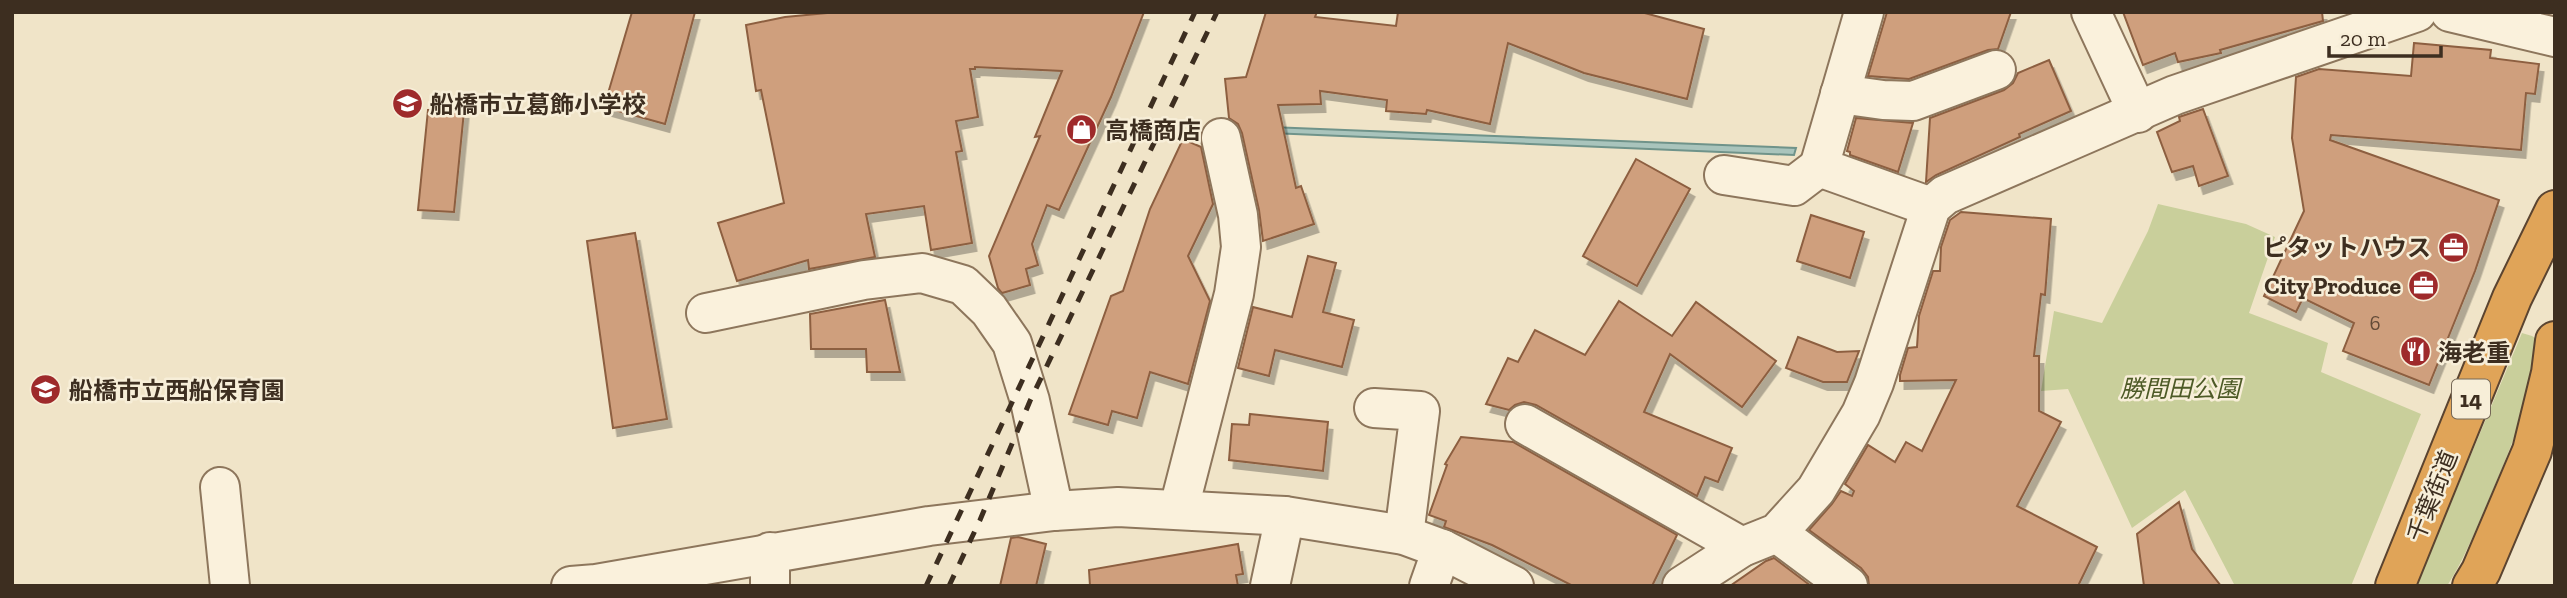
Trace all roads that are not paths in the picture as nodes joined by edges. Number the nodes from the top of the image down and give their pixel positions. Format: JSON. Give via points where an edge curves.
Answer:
{"nodes":[{"id":1,"x":1864,"y":12,"type":"edge"},
{"id":2,"x":2091,"y":12,"type":"edge"},
{"id":3,"x":2417,"y":12,"type":"edge"},
{"id":4,"x":2450,"y":12,"type":"edge"},
{"id":5,"x":2555,"y":37,"type":"edge"},
{"id":6,"x":1996,"y":70,"type":"dead end"},
{"id":7,"x":1840,"y":94,"type":"junction"},
{"id":8,"x":2138,"y":113,"type":"junction"},
{"id":9,"x":1221,"y":138,"type":"dead end"},
{"id":10,"x":1819,"y":167,"type":"junction"},
{"id":11,"x":1724,"y":175,"type":"dead end"},
{"id":12,"x":1931,"y":206,"type":"junction"},
{"id":13,"x":2554,"y":220,"type":"edge"},
{"id":14,"x":706,"y":313,"type":"dead end"},
{"id":15,"x":2555,"y":341,"type":"edge"},
{"id":16,"x":1374,"y":408,"type":"dead end"},
{"id":17,"x":1525,"y":424,"type":"dead end"},
{"id":18,"x":220,"y":487,"type":"dead end"},
{"id":19,"x":1180,"y":509,"type":"junction"},
{"id":20,"x":1054,"y":512,"type":"junction"},
{"id":21,"x":1285,"y":516,"type":"junction"},
{"id":22,"x":1777,"y":533,"type":"junction"},
{"id":23,"x":1404,"y":536,"type":"junction"},
{"id":24,"x":1742,"y":547,"type":"junction"},
{"id":25,"x":1442,"y":550,"type":"junction"},
{"id":26,"x":770,"y":569,"type":"edge"},
{"id":27,"x":230,"y":586,"type":"edge"},
{"id":28,"x":571,"y":586,"type":"edge"},
{"id":29,"x":1270,"y":586,"type":"edge"},
{"id":30,"x":1429,"y":586,"type":"edge"},
{"id":31,"x":1514,"y":586,"type":"edge"},
{"id":32,"x":1682,"y":586,"type":"edge"},
{"id":33,"x":1848,"y":586,"type":"edge"},
{"id":34,"x":2395,"y":586,"type":"edge"},
{"id":35,"x":2472,"y":586,"type":"edge"}],
"edges":[{"from":1,"to":7,"type":"street"},
{"from":2,"to":8,"type":"street"},
{"from":3,"to":8,"type":"street","via":[[2218,79]]},
{"from":4,"to":5,"type":"street"},
{"from":6,"to":7,"type":"street","via":[[1913,101]]},
{"from":7,"to":10,"type":"street"},
{"from":8,"to":12,"type":"street","via":[[1945,195]]},
{"from":9,"to":19,"type":"street","via":[[1241,247],[1234,294]]},
{"from":10,"to":11,"type":"street","via":[[1794,186]]},
{"from":10,"to":12,"type":"street"},
{"from":12,"to":22,"type":"street","via":[[1861,414],[1815,490]]},
{"from":13,"to":34,"type":"highway","name":"千葉街道","number":"14","via":[[2512,298]]},
{"from":14,"to":20,"type":"street","via":[[864,280],[922,273],[963,285],[989,310],[1012,343]]},
{"from":15,"to":35,"type":"highway","via":[[2532,451]]},
{"from":16,"to":23,"type":"street","via":[[1420,411]]},
{"from":17,"to":24,"type":"street"},
{"from":18,"to":27,"type":"street"},
{"from":19,"to":20,"type":"street"},
{"from":19,"to":21,"type":"street"},
{"from":20,"to":26,"type":"street","via":[[929,526]]},
{"from":21,"to":23,"type":"street"},
{"from":21,"to":29,"type":"street"},
{"from":22,"to":24,"type":"street"},
{"from":22,"to":33,"type":"street"},
{"from":23,"to":25,"type":"street"},
{"from":24,"to":32,"type":"street"},
{"from":25,"to":30,"type":"street"},
{"from":25,"to":31,"type":"street"},
{"from":26,"to":28,"type":"street"}]}
